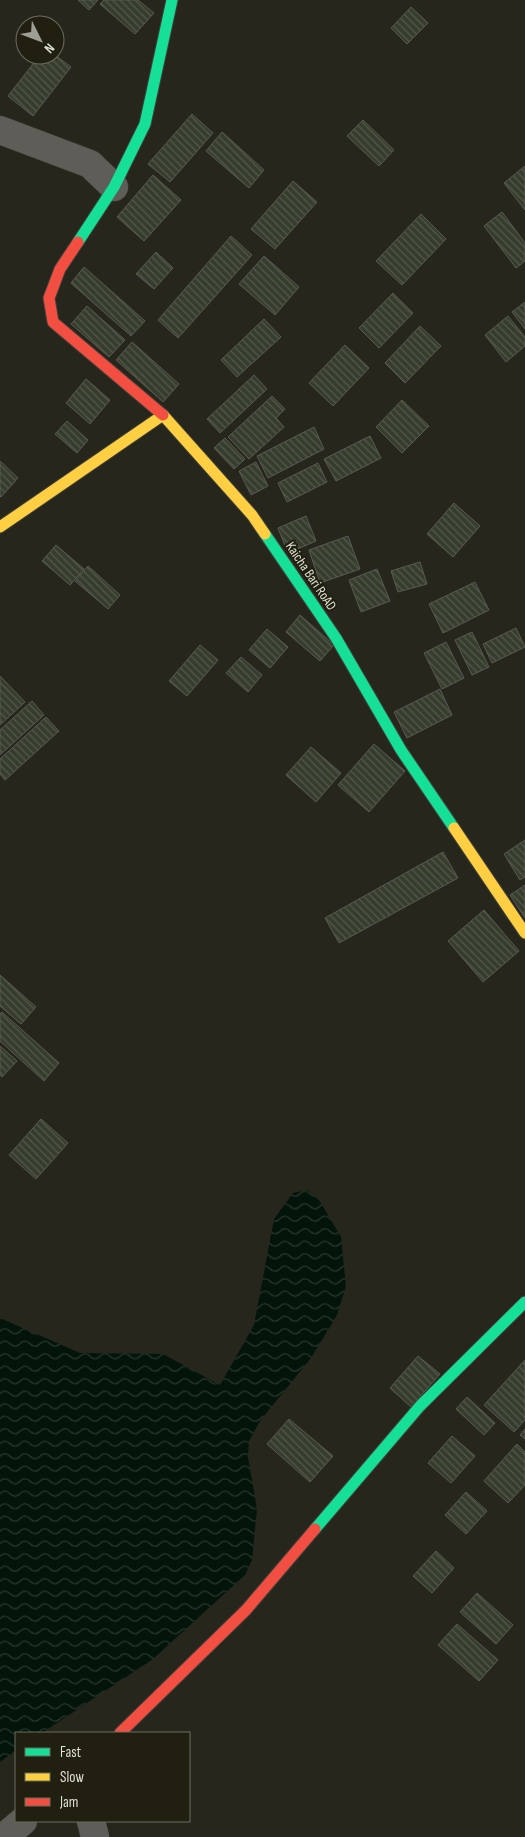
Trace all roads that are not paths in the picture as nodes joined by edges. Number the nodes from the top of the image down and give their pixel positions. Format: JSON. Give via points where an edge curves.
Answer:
{"nodes":[{"id":1,"x":172,"y":0,"type":"edge"},
{"id":2,"x":0,"y":130,"type":"edge"},
{"id":3,"x":114,"y":186,"type":"junction"},
{"id":4,"x":163,"y":415,"type":"junction"},
{"id":5,"x":0,"y":528,"type":"edge"},
{"id":6,"x":525,"y":933,"type":"edge"},
{"id":7,"x":525,"y":1302,"type":"edge"},
{"id":8,"x":121,"y":1732,"type":"edge"},
{"id":9,"x":22,"y":1822,"type":"edge"},
{"id":10,"x":91,"y":1822,"type":"edge"},
{"id":11,"x":4,"y":1837,"type":"edge"},
{"id":12,"x":95,"y":1837,"type":"edge"}],
"edges":[{"from":1,"to":3,"type":"street","name":"Kaicha Bari RoAD","via":[[145,124]]},
{"from":2,"to":3,"type":"street","via":[[90,164]]},
{"from":3,"to":4,"type":"street","name":"Kaicha Bari RoAD","via":[[60,270],[50,298],[53,322]]},
{"from":4,"to":5,"type":"street"},
{"from":4,"to":6,"type":"street","name":"Kaicha Bari RoAD","via":[[252,515],[336,638],[401,750]]},
{"from":7,"to":8,"type":"street","via":[[420,1406],[246,1610]]},
{"from":9,"to":11,"type":"street"},
{"from":10,"to":12,"type":"street"}]}
